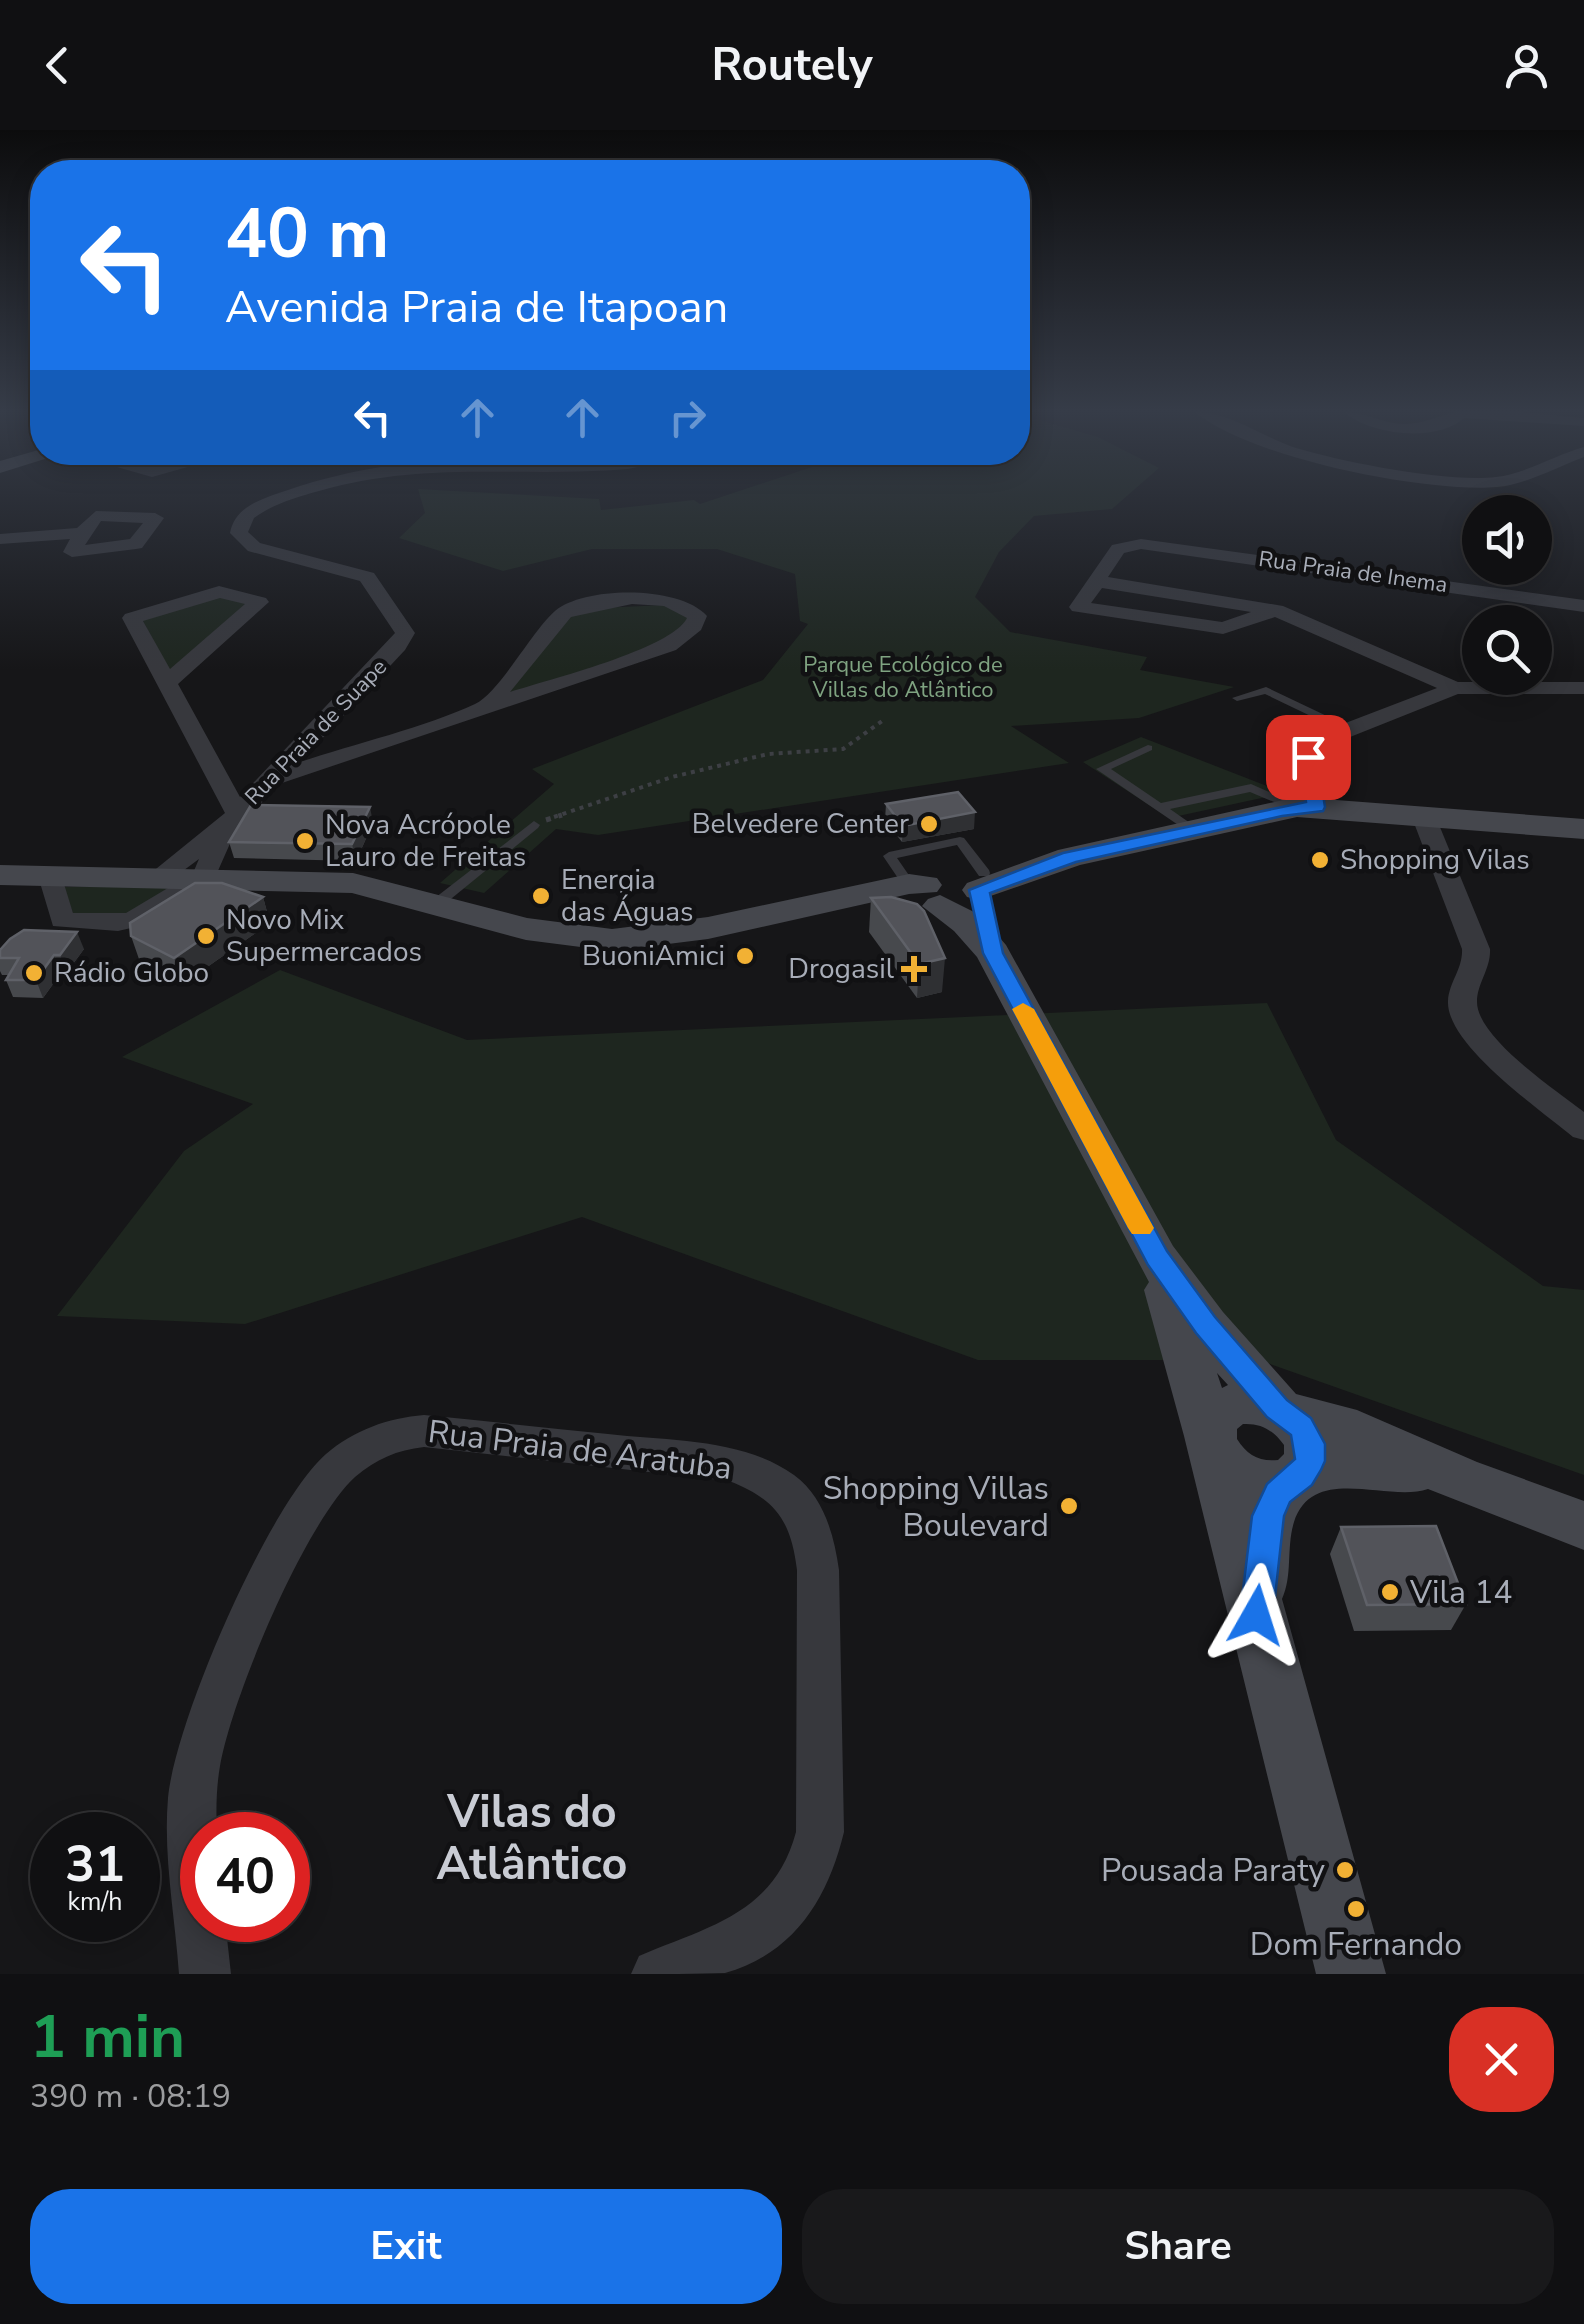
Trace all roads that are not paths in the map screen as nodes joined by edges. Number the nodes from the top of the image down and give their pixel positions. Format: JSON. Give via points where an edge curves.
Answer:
{"nodes":[{"id":1,"x":285,"y":498,"type":"edge"},
{"id":2,"x":82,"y":533,"type":"dead end"},
{"id":3,"x":0,"y":539,"type":"edge"},
{"id":4,"x":1096,"y":581,"type":"junction"},
{"id":5,"x":1584,"y":606,"type":"edge"},
{"id":6,"x":1276,"y":610,"type":"junction"},
{"id":7,"x":168,"y":683,"type":"junction"},
{"id":8,"x":1455,"y":688,"type":"junction"},
{"id":9,"x":1584,"y":688,"type":"edge"},
{"id":10,"x":1237,"y":698,"type":"dead end"},
{"id":11,"x":486,"y":708,"type":"junction"},
{"id":12,"x":1348,"y":730,"type":"junction"},
{"id":13,"x":1148,"y":748,"type":"dead end"},
{"id":14,"x":271,"y":779,"type":"junction"},
{"id":15,"x":1160,"y":807,"type":"junction"},
{"id":16,"x":1307,"y":807,"type":"junction"},
{"id":17,"x":1423,"y":815,"type":"junction"},
{"id":18,"x":231,"y":821,"type":"junction"},
{"id":19,"x":534,"y":824,"type":"road end"},
{"id":20,"x":1584,"y":829,"type":"edge"},
{"id":21,"x":1194,"y":830,"type":"junction"},
{"id":22,"x":0,"y":875,"type":"edge"},
{"id":23,"x":51,"y":876,"type":"junction"},
{"id":24,"x":159,"y":877,"type":"junction"},
{"id":25,"x":204,"y":878,"type":"junction"},
{"id":26,"x":952,"y":889,"type":"junction"},
{"id":27,"x":436,"y":904,"type":"junction"},
{"id":28,"x":1584,"y":1129,"type":"edge"},
{"id":29,"x":1157,"y":1258,"type":"junction"},
{"id":30,"x":1281,"y":1411,"type":"junction"},
{"id":31,"x":1211,"y":1441,"type":"junction"},
{"id":32,"x":1298,"y":1478,"type":"junction"},
{"id":33,"x":1458,"y":1478,"type":"junction"},
{"id":34,"x":1584,"y":1526,"type":"edge"},
{"id":35,"x":1256,"y":1615,"type":"junction"},
{"id":36,"x":206,"y":1974,"type":"edge"},
{"id":37,"x":657,"y":1974,"type":"edge"},
{"id":38,"x":1350,"y":1974,"type":"edge"}],
"edges":[{"from":1,"to":14,"type":"street","name":"Rua Praia de Suape","via":[[246,516],[239,533],[254,546],[374,582],[405,633]]},
{"from":2,"to":3,"type":"street"},
{"from":4,"to":5,"type":"street","name":"Rua Praia de Inema","via":[[1118,549],[1153,544]]},
{"from":4,"to":6,"type":"street","name":"Rua Praia de Inema"},
{"from":4,"to":6,"type":"street","via":[[1080,607],[1223,628]]},
{"from":6,"to":8,"type":"street","name":"Rua Praia de Inema"},
{"from":7,"to":7,"type":"street","via":[[258,607],[260,602],[219,592],[132,618]]},
{"from":7,"to":18,"type":"street"},
{"from":8,"to":9,"type":"street"},
{"from":8,"to":12,"type":"street"},
{"from":10,"to":12,"type":"lane","via":[[1266,690]]},
{"from":11,"to":11,"type":"street","via":[[564,613],[642,598],[678,604],[697,616],[668,646]]},
{"from":11,"to":14,"type":"street"},
{"from":12,"to":16,"type":"street","via":[[1310,749]]},
{"from":13,"to":15,"type":"lane","via":[[1102,768]]},
{"from":14,"to":18,"type":"street","name":"Rua Praia de Suape"},
{"from":15,"to":16,"type":"lane","via":[[1251,788]]},
{"from":15,"to":21,"type":"lane"},
{"from":16,"to":17,"type":"street"},
{"from":16,"to":21,"type":"street"},
{"from":17,"to":20,"type":"street"},
{"from":17,"to":28,"type":"street","via":[[1476,949],[1463,1014],[1485,1043]]},
{"from":18,"to":24,"type":"street","name":"Rua Praia de Suape"},
{"from":18,"to":25,"type":"street","name":"Rua Praia de Suape"},
{"from":19,"to":27,"type":"lane"},
{"from":21,"to":26,"type":"street"},
{"from":22,"to":23,"type":"street"},
{"from":23,"to":24,"type":"street"},
{"from":23,"to":25,"type":"street","via":[[62,920],[118,923]]},
{"from":24,"to":25,"type":"street"},
{"from":25,"to":27,"type":"street","via":[[353,883]]},
{"from":26,"to":27,"type":"street","via":[[612,940],[526,929]]},
{"from":26,"to":29,"type":"street"},
{"from":29,"to":30,"type":"street"},
{"from":29,"to":31,"type":"street"},
{"from":30,"to":31,"type":"street","via":[[1261,1403],[1230,1406],[1218,1414]]},
{"from":30,"to":32,"type":"street","via":[[1301,1426],[1310,1444],[1310,1461]]},
{"from":30,"to":33,"type":"street","via":[[1339,1424]]},
{"from":31,"to":32,"type":"street","via":[[1237,1475],[1278,1485]]},
{"from":31,"to":35,"type":"street"},
{"from":32,"to":33,"type":"street","via":[[1332,1465],[1370,1464]]},
{"from":32,"to":35,"type":"street","via":[[1278,1494],[1268,1516]]},
{"from":33,"to":34,"type":"street"},
{"from":35,"to":38,"type":"street"},
{"from":36,"to":37,"type":"street","name":"Rua Praia de Aratuba","via":[[192,1799],[211,1714],[305,1506],[326,1478],[372,1442],[424,1431],[730,1464],[784,1489],[804,1512],[816,1540],[818,1570],[815,1865],[780,1917]]}]}
